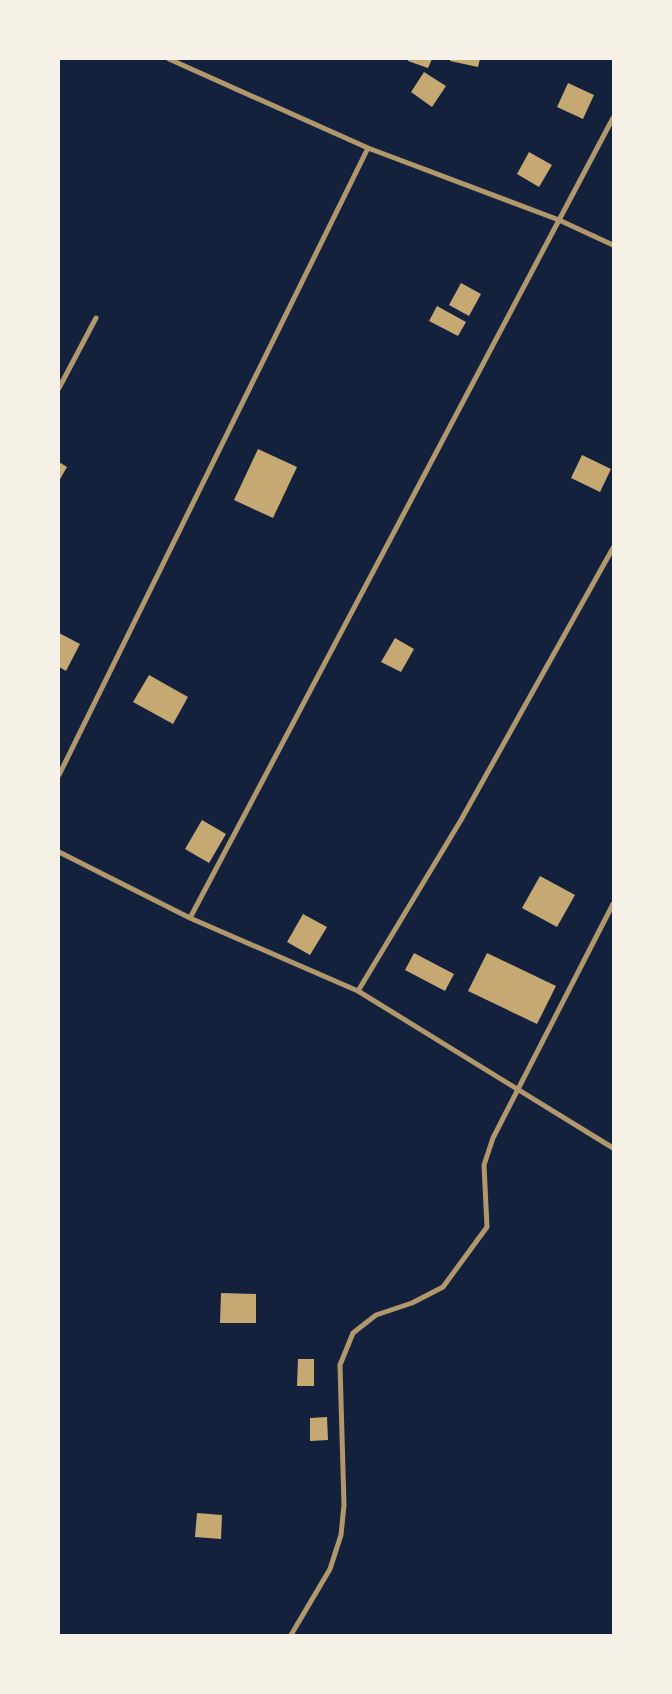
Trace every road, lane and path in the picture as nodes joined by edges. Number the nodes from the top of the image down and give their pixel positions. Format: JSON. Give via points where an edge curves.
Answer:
{"nodes":[{"id":1,"x":169,"y":59,"type":"edge"},
{"id":2,"x":613,"y":118,"type":"edge"},
{"id":3,"x":368,"y":148,"type":"junction"},
{"id":4,"x":559,"y":220,"type":"junction"},
{"id":5,"x":613,"y":245,"type":"edge"},
{"id":6,"x":96,"y":318,"type":"dead end"},
{"id":7,"x":59,"y":388,"type":"edge"},
{"id":8,"x":613,"y":548,"type":"edge"},
{"id":9,"x":59,"y":775,"type":"edge"},
{"id":10,"x":59,"y":852,"type":"edge"},
{"id":11,"x":613,"y":904,"type":"edge"},
{"id":12,"x":190,"y":918,"type":"junction"},
{"id":13,"x":358,"y":991,"type":"junction"},
{"id":14,"x":518,"y":1090,"type":"junction"},
{"id":15,"x":613,"y":1148,"type":"edge"},
{"id":16,"x":291,"y":1635,"type":"edge"}],
"edges":[{"from":1,"to":3,"type":"street"},
{"from":2,"to":4,"type":"street"},
{"from":3,"to":4,"type":"street"},
{"from":3,"to":9,"type":"street"},
{"from":4,"to":5,"type":"street"},
{"from":4,"to":12,"type":"street"},
{"from":6,"to":7,"type":"street"},
{"from":8,"to":13,"type":"street","via":[[461,820]]},
{"from":10,"to":12,"type":"street"},
{"from":11,"to":14,"type":"street"},
{"from":12,"to":13,"type":"street"},
{"from":13,"to":14,"type":"street"},
{"from":14,"to":15,"type":"street"},
{"from":14,"to":16,"type":"street","via":[[493,1138],[484,1165],[487,1227],[444,1287],[412,1303],[376,1314],[353,1333],[340,1364],[344,1504],[341,1535],[330,1568]]}]}
